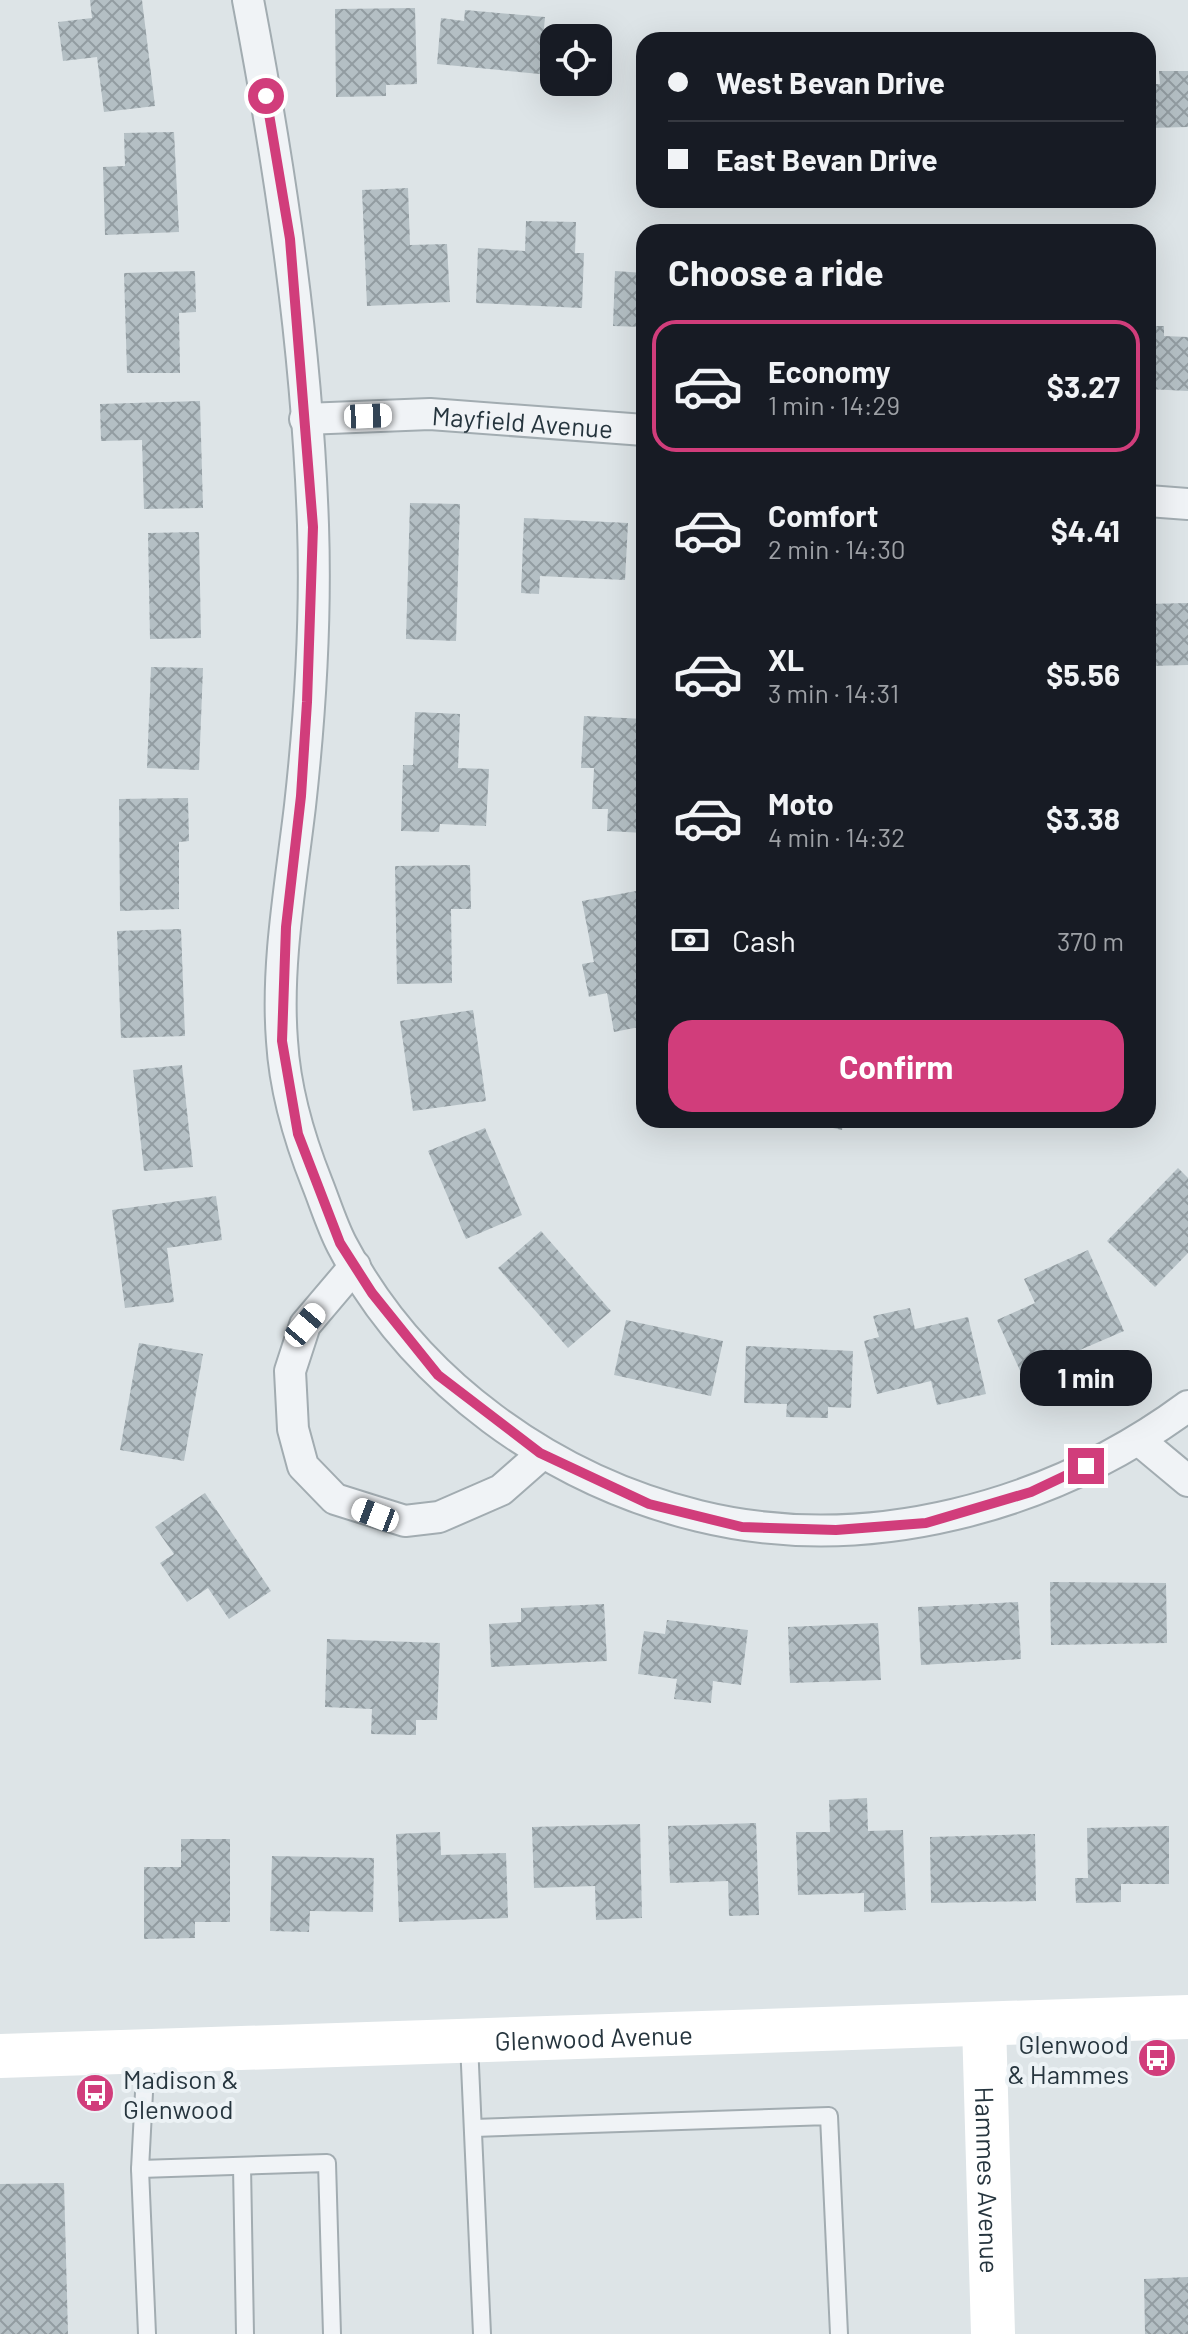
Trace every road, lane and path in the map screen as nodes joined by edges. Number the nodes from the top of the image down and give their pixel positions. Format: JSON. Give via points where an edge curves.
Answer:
{"nodes":[{"id":1,"x":248,"y":0,"type":"edge"},
{"id":2,"x":305,"y":419,"type":"junction"},
{"id":3,"x":636,"y":429,"type":"edge"},
{"id":4,"x":1156,"y":502,"type":"edge"},
{"id":5,"x":1188,"y":504,"type":"edge"},
{"id":6,"x":355,"y":1266,"type":"junction"},
{"id":7,"x":1188,"y":1406,"type":"edge"},
{"id":8,"x":1140,"y":1441,"type":"junction"},
{"id":9,"x":542,"y":1454,"type":"junction"},
{"id":10,"x":1188,"y":1481,"type":"edge"},
{"id":11,"x":1188,"y":2017,"type":"edge"},
{"id":12,"x":984,"y":2024,"type":"junction"},
{"id":13,"x":469,"y":2041,"type":"junction"},
{"id":14,"x":146,"y":2051,"type":"junction"},
{"id":15,"x":0,"y":2056,"type":"edge"},
{"id":16,"x":474,"y":2128,"type":"junction"},
{"id":17,"x":242,"y":2166,"type":"junction"},
{"id":18,"x":140,"y":2169,"type":"junction"},
{"id":19,"x":147,"y":2334,"type":"edge"},
{"id":20,"x":245,"y":2334,"type":"edge"},
{"id":21,"x":332,"y":2334,"type":"edge"},
{"id":22,"x":482,"y":2334,"type":"edge"},
{"id":23,"x":839,"y":2334,"type":"edge"},
{"id":24,"x":993,"y":2334,"type":"edge"}],
"edges":[{"from":1,"to":2,"type":"street","via":[[290,239]]},
{"from":2,"to":3,"type":"street","name":"Mayfield Avenue","via":[[430,414]]},
{"from":2,"to":6,"type":"street","via":[[313,527],[310,655],[286,927],[282,1041],[298,1134],[340,1243]]},
{"from":4,"to":5,"type":"street"},
{"from":6,"to":9,"type":"street","via":[[438,1375]]},
{"from":6,"to":9,"type":"street","via":[[305,1325],[290,1371],[293,1429],[303,1466],[335,1499],[405,1521],[439,1517],[501,1490]]},
{"from":7,"to":8,"type":"street"},
{"from":8,"to":9,"type":"street","via":[[1031,1492],[926,1523],[836,1530],[742,1527],[649,1504]]},
{"from":8,"to":10,"type":"street"},
{"from":11,"to":12,"type":"street","name":"Glenwood Avenue"},
{"from":12,"to":13,"type":"street","name":"Glenwood Avenue"},
{"from":12,"to":24,"type":"street","name":"Hammes Avenue"},
{"from":13,"to":14,"type":"street","name":"Glenwood Avenue"},
{"from":13,"to":16,"type":"lane"},
{"from":14,"to":15,"type":"street","name":"Glenwood Avenue"},
{"from":14,"to":18,"type":"lane"},
{"from":16,"to":22,"type":"lane"},
{"from":16,"to":23,"type":"lane","via":[[829,2116]]},
{"from":17,"to":18,"type":"lane"},
{"from":17,"to":20,"type":"lane"},
{"from":17,"to":21,"type":"lane","via":[[327,2163]]},
{"from":18,"to":19,"type":"lane"}]}
